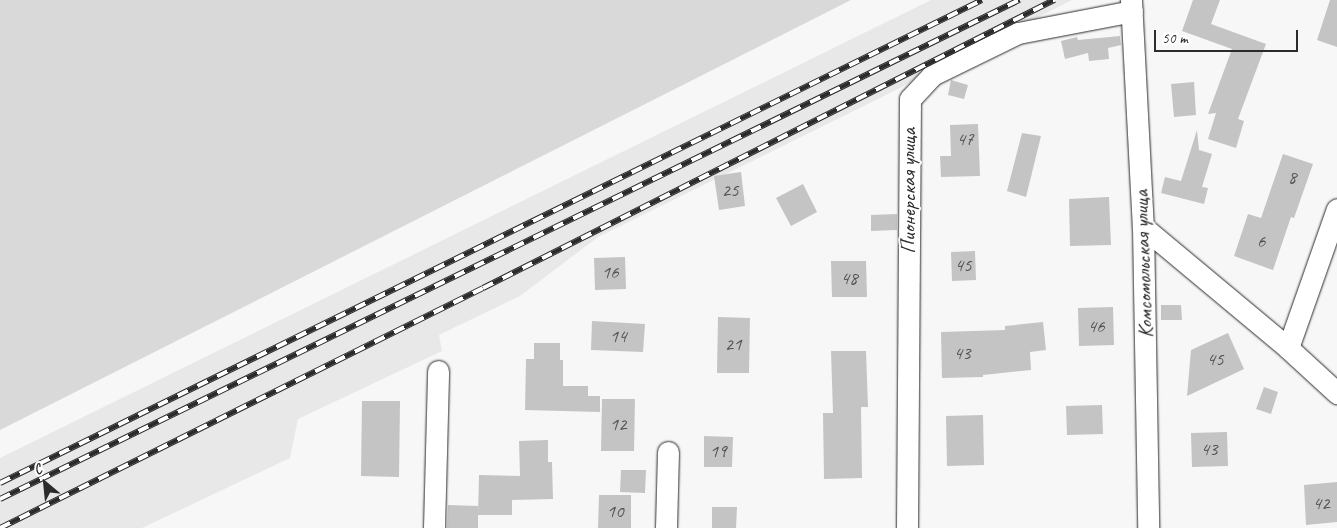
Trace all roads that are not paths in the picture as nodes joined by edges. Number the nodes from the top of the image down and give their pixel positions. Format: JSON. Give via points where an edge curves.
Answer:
{"nodes":[{"id":1,"x":1131,"y":6,"type":"edge"},
{"id":2,"x":1337,"y":209,"type":"edge"},
{"id":3,"x":1143,"y":227,"type":"junction"},
{"id":4,"x":1288,"y":348,"type":"junction"},
{"id":5,"x":438,"y":371,"type":"dead end"},
{"id":6,"x":1337,"y":393,"type":"edge"},
{"id":7,"x":668,"y":452,"type":"dead end"},
{"id":8,"x":434,"y":528,"type":"edge"},
{"id":9,"x":666,"y":528,"type":"edge"},
{"id":10,"x":907,"y":528,"type":"edge"},
{"id":11,"x":1148,"y":528,"type":"edge"}],
"edges":[{"from":1,"to":3,"type":"street","name":"Комсомольская улица"},
{"from":1,"to":10,"type":"street","name":"Пионерская улица","via":[[1018,33],[932,74],[910,99]]},
{"from":2,"to":4,"type":"street"},
{"from":3,"to":4,"type":"street"},
{"from":3,"to":11,"type":"street","name":"Комсомольская улица"},
{"from":4,"to":6,"type":"street"},
{"from":5,"to":8,"type":"street"},
{"from":7,"to":9,"type":"street"}]}
